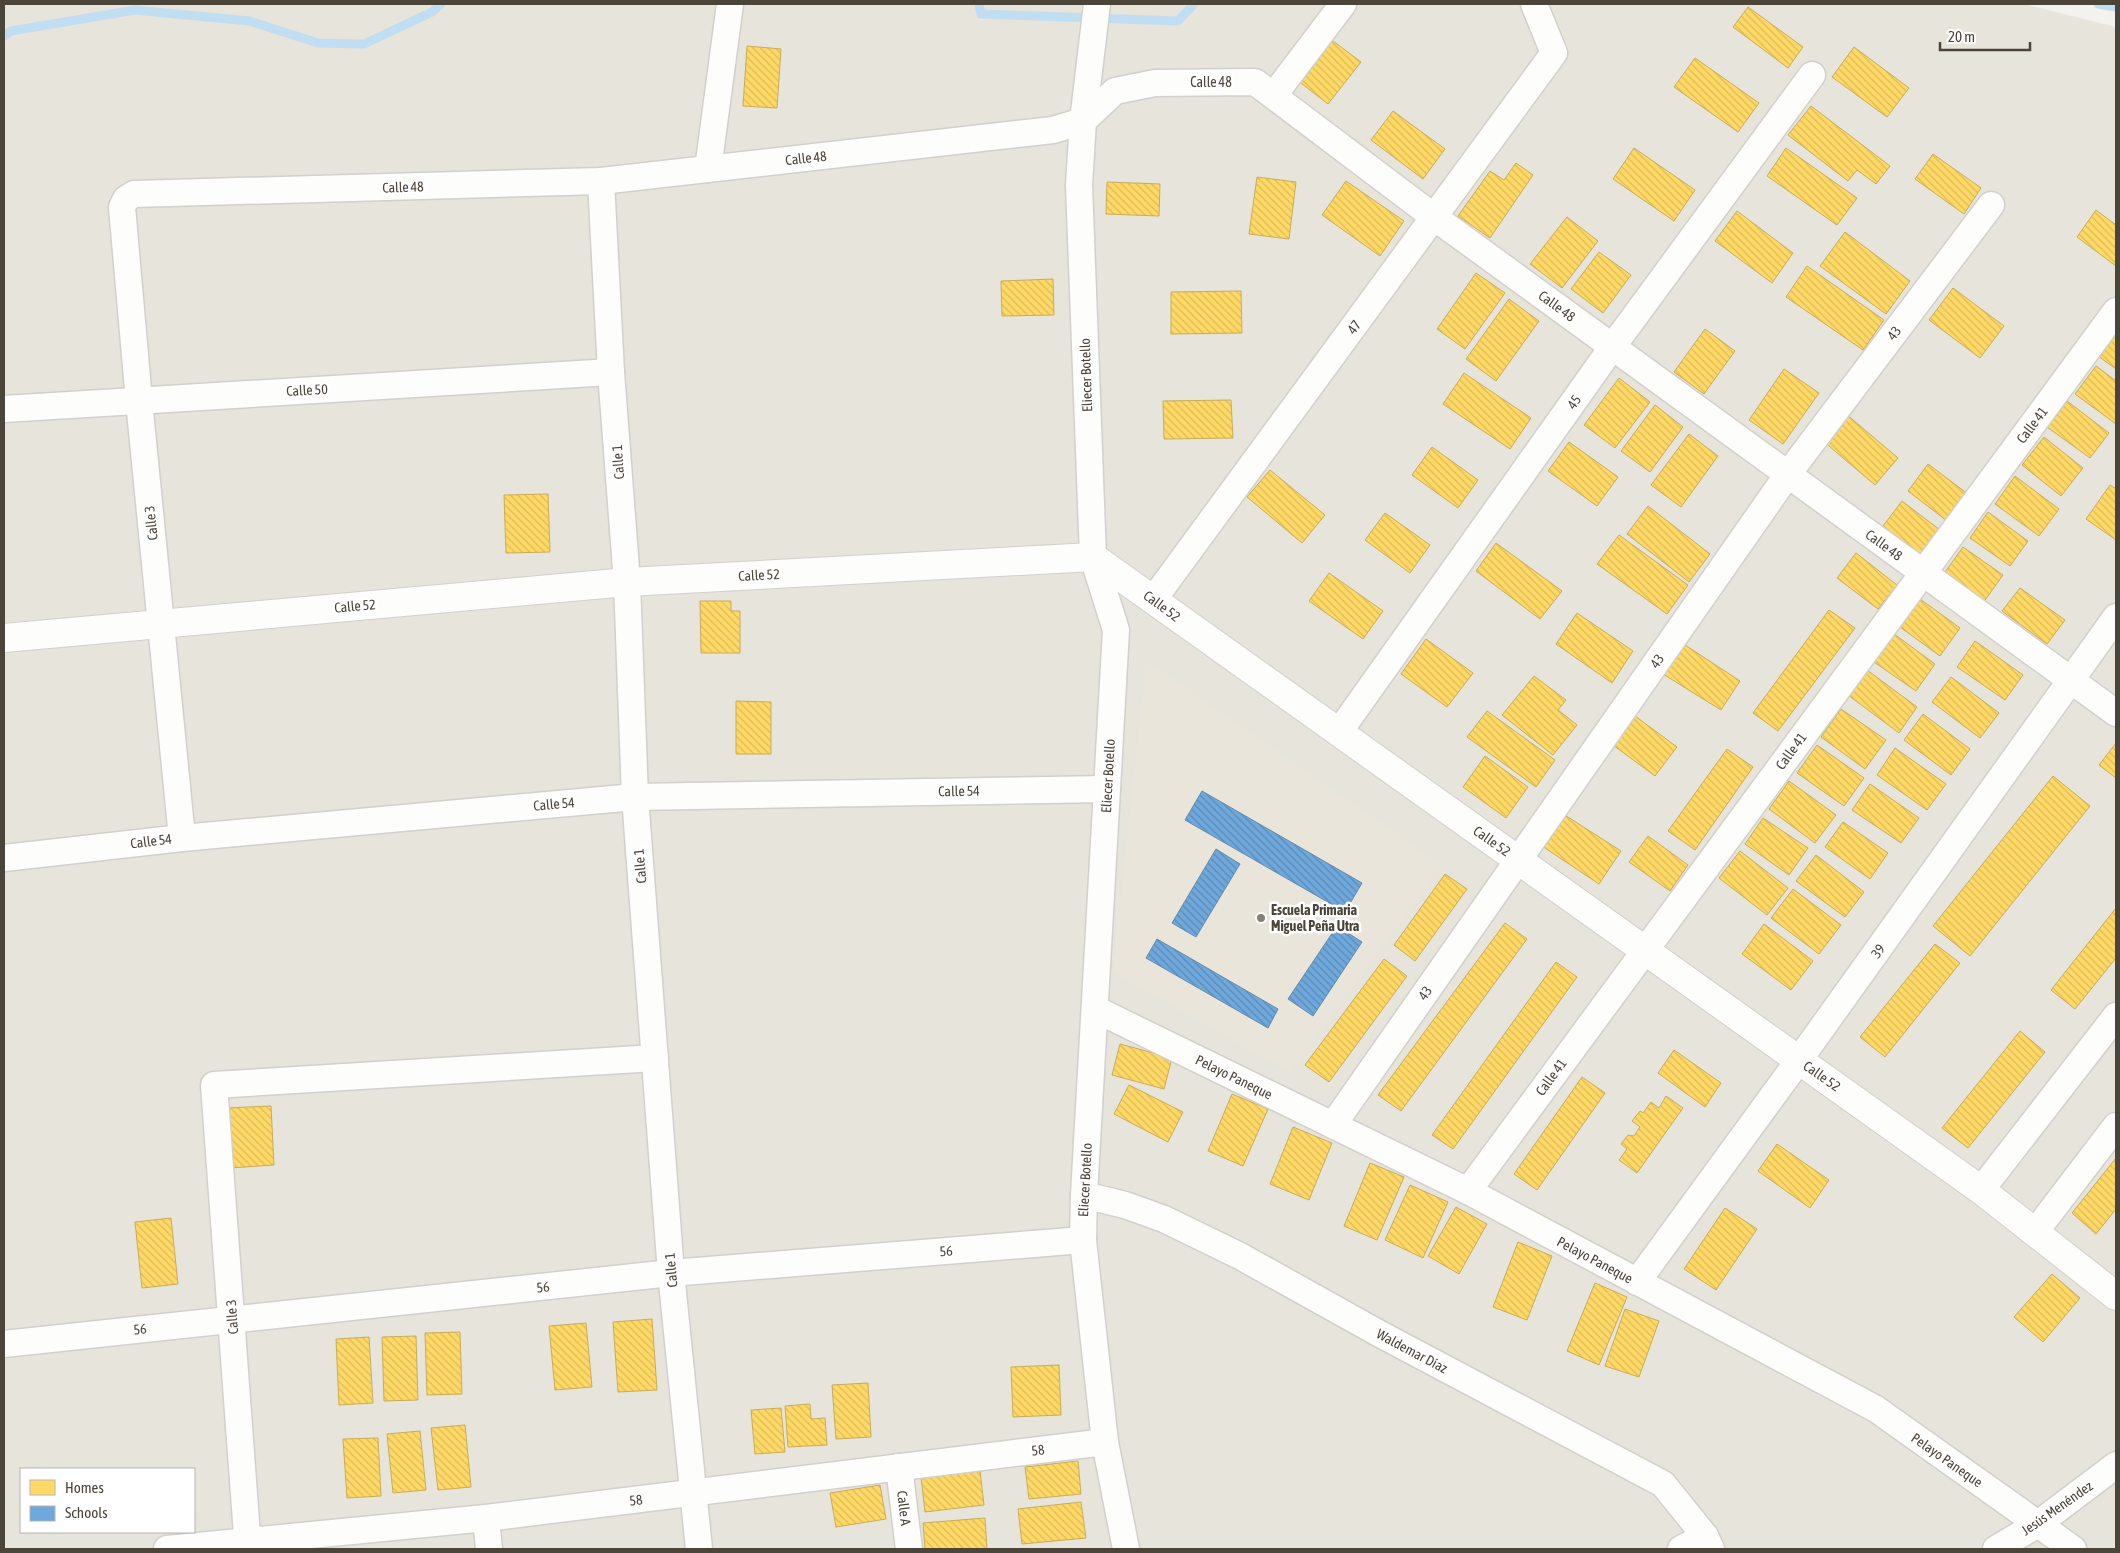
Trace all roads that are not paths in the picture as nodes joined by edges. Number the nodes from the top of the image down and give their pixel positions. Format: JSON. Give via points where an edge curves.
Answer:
{"nodes":[{"id":1,"x":730,"y":4,"type":"edge"},
{"id":2,"x":1097,"y":4,"type":"edge"},
{"id":3,"x":1343,"y":4,"type":"edge"},
{"id":4,"x":1534,"y":4,"type":"edge"},
{"id":5,"x":1812,"y":75,"type":"dead end"},
{"id":6,"x":1274,"y":95,"type":"junction"},
{"id":7,"x":1083,"y":121,"type":"junction"},
{"id":8,"x":708,"y":169,"type":"junction"},
{"id":9,"x":601,"y":181,"type":"junction"},
{"id":10,"x":1991,"y":205,"type":"dead end"},
{"id":11,"x":122,"y":207,"type":"joint"},
{"id":12,"x":1434,"y":217,"type":"junction"},
{"id":13,"x":2116,"y":311,"type":"edge"},
{"id":14,"x":1613,"y":346,"type":"junction"},
{"id":15,"x":611,"y":372,"type":"junction"},
{"id":16,"x":138,"y":401,"type":"junction"},
{"id":17,"x":4,"y":409,"type":"edge"},
{"id":18,"x":1788,"y":474,"type":"junction"},
{"id":19,"x":1093,"y":557,"type":"junction"},
{"id":20,"x":1922,"y":573,"type":"junction"},
{"id":21,"x":627,"y":582,"type":"junction"},
{"id":22,"x":1153,"y":600,"type":"junction"},
{"id":23,"x":2116,"y":617,"type":"edge"},
{"id":24,"x":161,"y":622,"type":"junction"},
{"id":25,"x":4,"y":638,"type":"edge"},
{"id":26,"x":2072,"y":680,"type":"junction"},
{"id":27,"x":2116,"y":714,"type":"edge"},
{"id":28,"x":1339,"y":732,"type":"junction"},
{"id":29,"x":1107,"y":789,"type":"junction"},
{"id":30,"x":635,"y":797,"type":"junction"},
{"id":31,"x":182,"y":838,"type":"junction"},
{"id":32,"x":4,"y":858,"type":"edge"},
{"id":33,"x":1518,"y":859,"type":"junction"},
{"id":34,"x":1645,"y":950,"type":"junction"},
{"id":35,"x":1095,"y":1009,"type":"junction"},
{"id":36,"x":2116,"y":1016,"type":"edge"},
{"id":37,"x":655,"y":1058,"type":"junction"},
{"id":38,"x":1799,"y":1060,"type":"junction"},
{"id":39,"x":1333,"y":1125,"type":"junction"},
{"id":40,"x":2116,"y":1126,"type":"edge"},
{"id":41,"x":1981,"y":1190,"type":"junction"},
{"id":42,"x":1468,"y":1191,"type":"junction"},
{"id":43,"x":1084,"y":1196,"type":"junction"},
{"id":44,"x":2035,"y":1232,"type":"junction"},
{"id":45,"x":1083,"y":1240,"type":"junction"},
{"id":46,"x":671,"y":1273,"type":"junction"},
{"id":47,"x":1637,"y":1282,"type":"junction"},
{"id":48,"x":2116,"y":1296,"type":"edge"},
{"id":49,"x":232,"y":1319,"type":"junction"},
{"id":50,"x":4,"y":1344,"type":"edge"},
{"id":51,"x":1105,"y":1442,"type":"junction"},
{"id":52,"x":2116,"y":1465,"type":"edge"},
{"id":53,"x":899,"y":1467,"type":"junction"},
{"id":54,"x":692,"y":1494,"type":"junction"},
{"id":55,"x":486,"y":1518,"type":"junction"},
{"id":56,"x":2038,"y":1524,"type":"junction"},
{"id":57,"x":1708,"y":1543,"type":"edge"},
{"id":58,"x":248,"y":1545,"type":"edge"},
{"id":59,"x":167,"y":1549,"type":"edge"},
{"id":60,"x":489,"y":1549,"type":"edge"},
{"id":61,"x":699,"y":1549,"type":"edge"},
{"id":62,"x":909,"y":1549,"type":"edge"},
{"id":63,"x":1126,"y":1549,"type":"edge"},
{"id":64,"x":1681,"y":1549,"type":"edge"},
{"id":65,"x":1996,"y":1549,"type":"edge"},
{"id":66,"x":2073,"y":1549,"type":"edge"}],
"edges":[{"from":1,"to":8,"type":"street"},
{"from":2,"to":7,"type":"street","name":"Eliecer Botello"},
{"from":3,"to":6,"type":"street"},
{"from":4,"to":12,"type":"street","name":"47","via":[[1554,53]]},
{"from":5,"to":14,"type":"street","name":"45"},
{"from":6,"to":7,"type":"street","name":"Calle 48","via":[[1255,82],[1155,82],[1114,91]]},
{"from":6,"to":12,"type":"street","name":"Calle 48"},
{"from":7,"to":8,"type":"street","name":"Calle 48","via":[[1053,130]]},
{"from":7,"to":19,"type":"street","name":"Eliecer Botello","via":[[1079,185]]},
{"from":8,"to":9,"type":"street","name":"Calle 48"},
{"from":9,"to":11,"type":"street","name":"Calle 48","via":[[134,194]]},
{"from":9,"to":15,"type":"street","name":"Calle 1"},
{"from":10,"to":18,"type":"street","name":"43"},
{"from":11,"to":16,"type":"street","name":"Calle 3"},
{"from":12,"to":14,"type":"street","name":"Calle 48"},
{"from":12,"to":22,"type":"street","name":"47"},
{"from":13,"to":20,"type":"street","name":"Calle 41"},
{"from":14,"to":18,"type":"street","name":"Calle 48"},
{"from":14,"to":28,"type":"street","name":"45"},
{"from":15,"to":16,"type":"street","name":"Calle 50"},
{"from":15,"to":21,"type":"street","name":"Calle 1"},
{"from":16,"to":17,"type":"street","name":"Calle 50"},
{"from":16,"to":24,"type":"street","name":"Calle 3"},
{"from":18,"to":20,"type":"street","name":"Calle 48"},
{"from":18,"to":33,"type":"street","name":"43"},
{"from":19,"to":21,"type":"street","name":"Calle 52"},
{"from":19,"to":22,"type":"street","name":"Calle 52"},
{"from":19,"to":29,"type":"street","name":"Eliecer Botello","via":[[1116,630]]},
{"from":20,"to":26,"type":"street","name":"Calle 48"},
{"from":20,"to":34,"type":"street","name":"Calle 41"},
{"from":21,"to":24,"type":"street","name":"Calle 52"},
{"from":21,"to":30,"type":"street","name":"Calle 1"},
{"from":22,"to":28,"type":"street","name":"Calle 52"},
{"from":23,"to":26,"type":"street","name":"39"},
{"from":24,"to":25,"type":"street","name":"Calle 52"},
{"from":24,"to":31,"type":"street","name":"Calle 3"},
{"from":26,"to":27,"type":"street","name":"Calle 48"},
{"from":26,"to":38,"type":"street","name":"39"},
{"from":28,"to":33,"type":"street","name":"Calle 52"},
{"from":29,"to":30,"type":"street","name":"Calle 54"},
{"from":29,"to":35,"type":"street","name":"Eliecer Botello"},
{"from":30,"to":31,"type":"street","name":"Calle 54"},
{"from":30,"to":37,"type":"street","name":"Calle 1"},
{"from":31,"to":32,"type":"street","name":"Calle 54"},
{"from":33,"to":34,"type":"street","name":"Calle 52"},
{"from":33,"to":39,"type":"street","name":"43"},
{"from":34,"to":38,"type":"street","name":"Calle 52"},
{"from":34,"to":42,"type":"street","name":"Calle 41"},
{"from":35,"to":39,"type":"street","name":"Pelayo Paneque"},
{"from":35,"to":43,"type":"street","name":"Eliecer Botello"},
{"from":36,"to":41,"type":"street"},
{"from":37,"to":46,"type":"street","name":"Calle 1"},
{"from":37,"to":49,"type":"street","name":"Calle 3","via":[[214,1085]]},
{"from":38,"to":41,"type":"street","name":"Calle 52"},
{"from":38,"to":47,"type":"street","name":"39"},
{"from":39,"to":42,"type":"street","name":"Pelayo Paneque"},
{"from":40,"to":44,"type":"street"},
{"from":41,"to":44,"type":"street","name":"Calle 52"},
{"from":42,"to":47,"type":"street","name":"Pelayo Paneque"},
{"from":43,"to":45,"type":"street","name":"Eliecer Botello"},
{"from":43,"to":57,"type":"street","name":"Waldemar Díaz","via":[[1156,1216],[1214,1244],[1663,1484]]},
{"from":44,"to":48,"type":"street","name":"Calle 52"},
{"from":45,"to":46,"type":"street","name":"56"},
{"from":45,"to":51,"type":"street","name":"Eliecer Botello"},
{"from":46,"to":49,"type":"street","name":"56"},
{"from":46,"to":54,"type":"street","name":"Calle 1"},
{"from":47,"to":56,"type":"street","name":"Pelayo Paneque","via":[[1876,1409]]},
{"from":49,"to":50,"type":"street","name":"56"},
{"from":49,"to":58,"type":"street","name":"Calle 3"},
{"from":51,"to":53,"type":"street","name":"58"},
{"from":51,"to":63,"type":"street","name":"Eliecer Botello"},
{"from":52,"to":56,"type":"street","name":"Jesús Menéndez"},
{"from":53,"to":54,"type":"street","name":"58"},
{"from":53,"to":62,"type":"street","name":"Calle A"},
{"from":54,"to":55,"type":"street","name":"58"},
{"from":54,"to":61,"type":"street","name":"Calle 1"},
{"from":55,"to":58,"type":"street","name":"58"},
{"from":55,"to":60,"type":"street"},
{"from":56,"to":65,"type":"street","name":"Jesús Menéndez"},
{"from":56,"to":66,"type":"street","name":"Pelayo Paneque"},
{"from":57,"to":64,"type":"street"},
{"from":58,"to":59,"type":"street","name":"58"}]}
